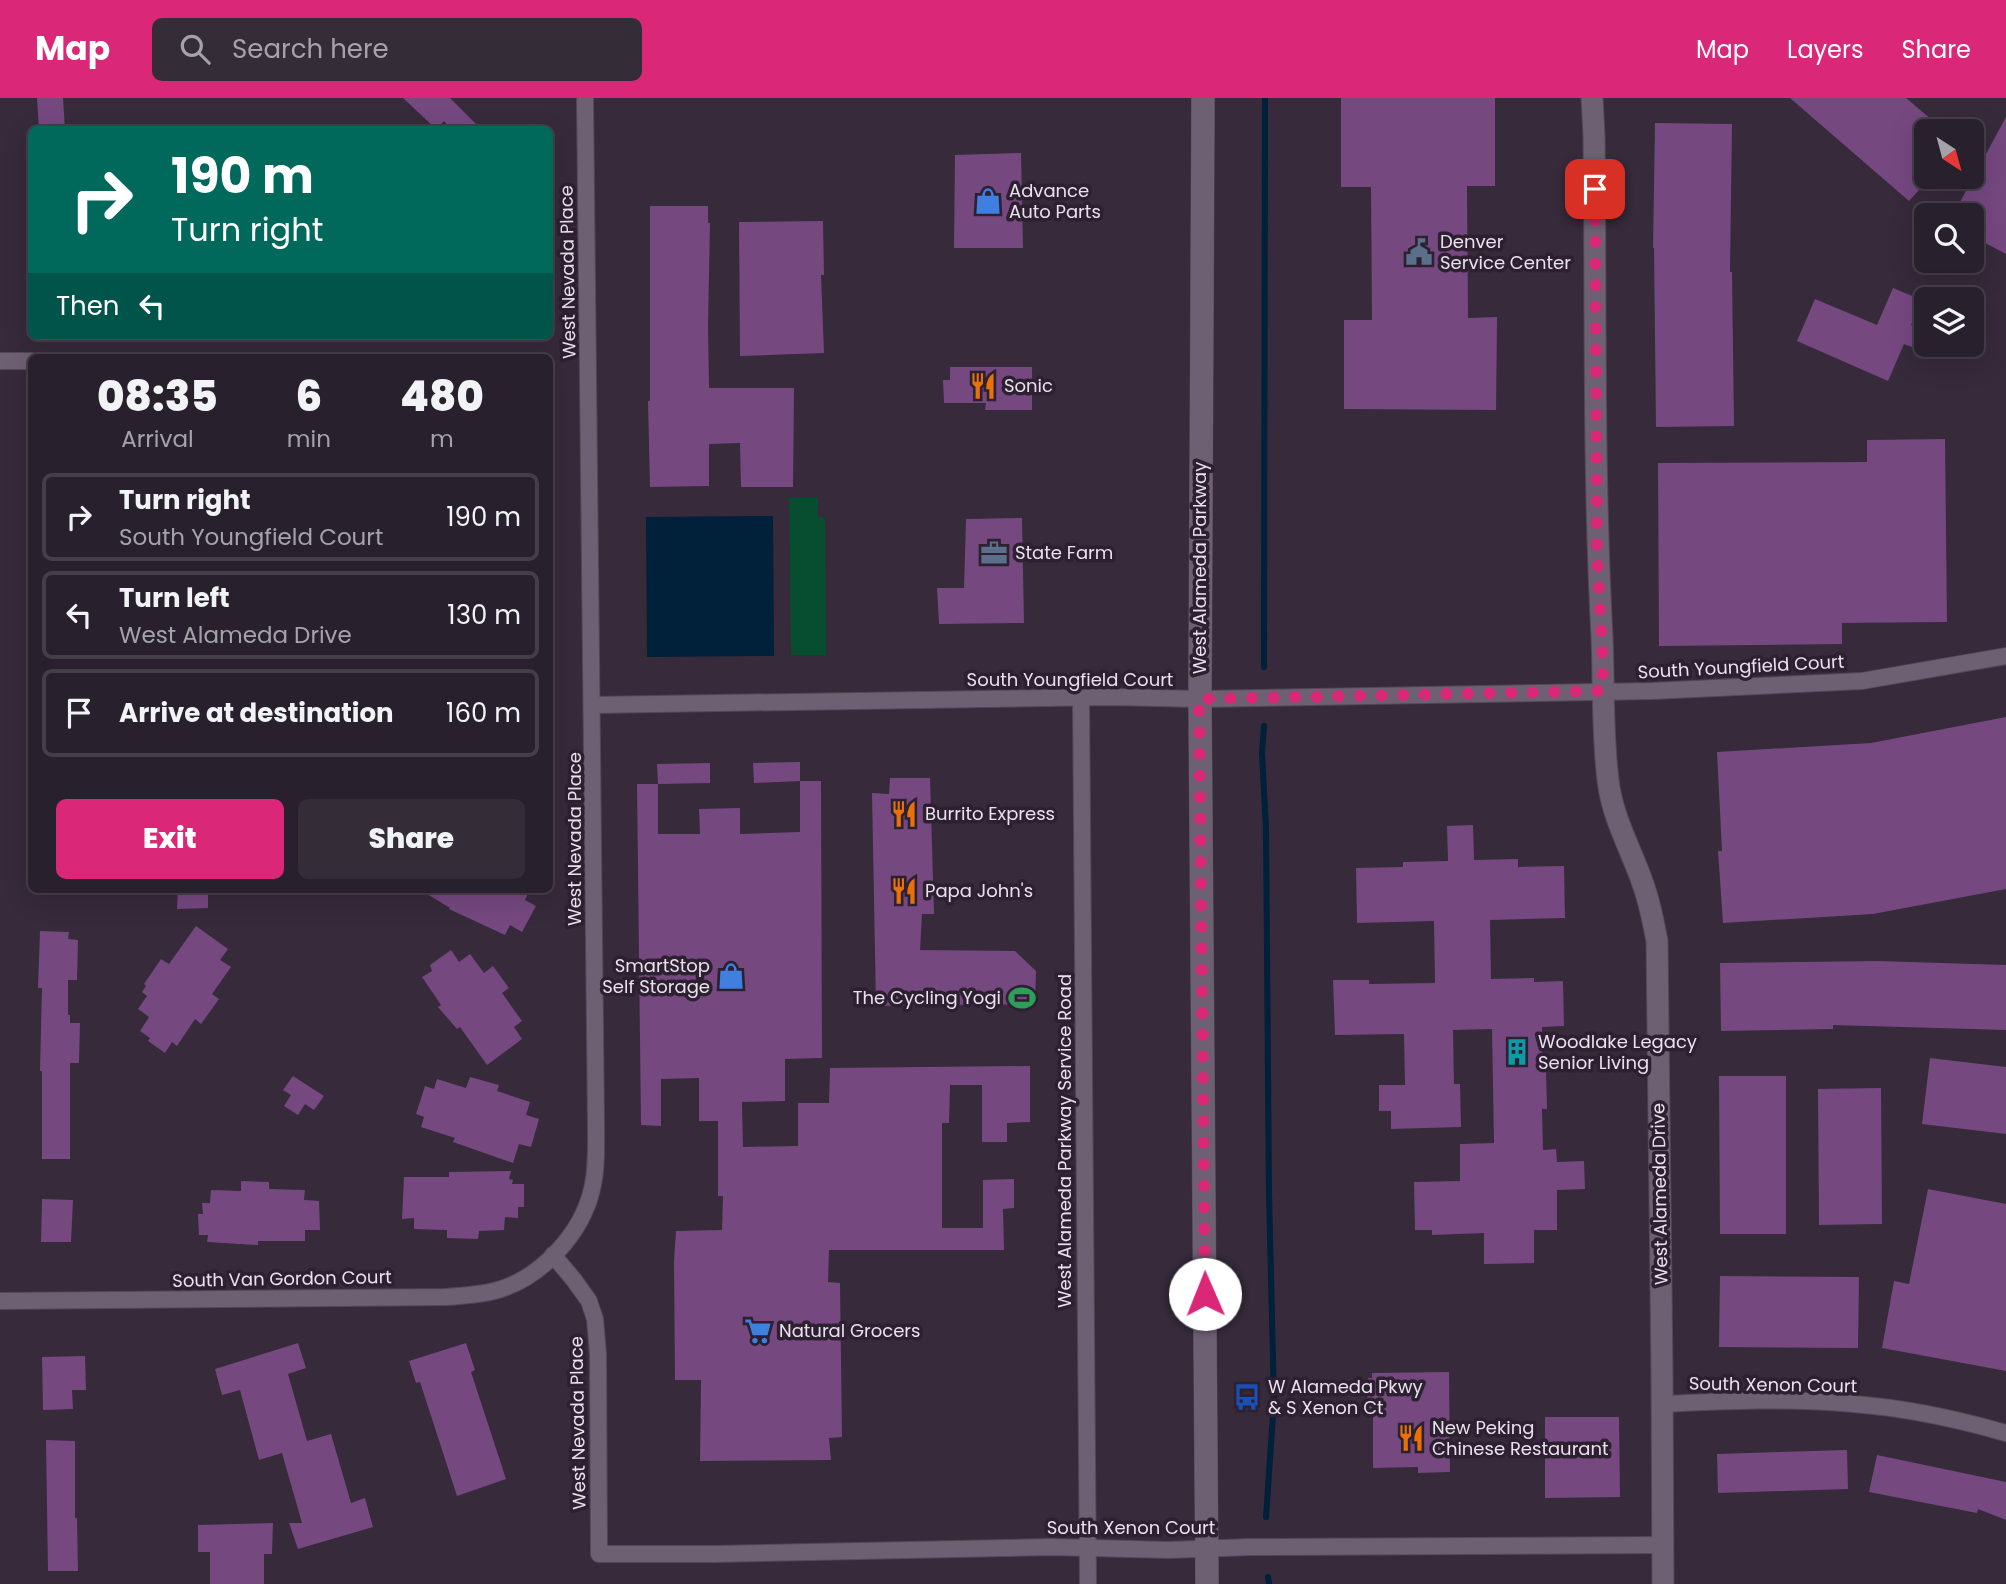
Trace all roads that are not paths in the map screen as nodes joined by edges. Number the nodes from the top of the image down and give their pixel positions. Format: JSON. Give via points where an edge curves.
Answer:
{"nodes":[{"id":1,"x":585,"y":98,"type":"edge"},
{"id":2,"x":1203,"y":98,"type":"edge"},
{"id":3,"x":1592,"y":98,"type":"edge"},
{"id":4,"x":0,"y":361,"type":"edge"},
{"id":5,"x":28,"y":361,"type":"edge"},
{"id":6,"x":2006,"y":656,"type":"edge"},
{"id":7,"x":1602,"y":691,"type":"junction"},
{"id":8,"x":1081,"y":698,"type":"junction"},
{"id":9,"x":1199,"y":699,"type":"junction"},
{"id":10,"x":593,"y":705,"type":"junction"},
{"id":11,"x":554,"y":1255,"type":"junction"},
{"id":12,"x":0,"y":1301,"type":"edge"},
{"id":13,"x":1662,"y":1404,"type":"junction"},
{"id":14,"x":2006,"y":1433,"type":"edge"},
{"id":15,"x":1662,"y":1545,"type":"junction"},
{"id":16,"x":1088,"y":1547,"type":"junction"},
{"id":17,"x":1206,"y":1548,"type":"junction"},
{"id":18,"x":599,"y":1554,"type":"joint"},
{"id":19,"x":1088,"y":1584,"type":"edge"},
{"id":20,"x":1207,"y":1584,"type":"edge"},
{"id":21,"x":1663,"y":1584,"type":"edge"}],
"edges":[{"from":1,"to":10,"type":"street","name":"West Nevada Place"},
{"from":2,"to":9,"type":"main road","name":"West Alameda Parkway"},
{"from":3,"to":7,"type":"street","name":"West Alameda Drive"},
{"from":4,"to":5,"type":"street"},
{"from":6,"to":7,"type":"street","name":"South Youngfield Court","via":[[1862,681]]},
{"from":7,"to":9,"type":"street","name":"South Youngfield Court"},
{"from":7,"to":13,"type":"street","name":"West Alameda Drive","via":[[1611,801],[1644,885],[1657,941]]},
{"from":8,"to":9,"type":"street","name":"South Youngfield Court"},
{"from":8,"to":10,"type":"street","name":"South Youngfield Court"},
{"from":8,"to":16,"type":"street","name":"West Alameda Parkway Service Road"},
{"from":9,"to":17,"type":"main road","name":"West Alameda Parkway"},
{"from":10,"to":11,"type":"street","name":"West Nevada Place","via":[[596,1164],[588,1206]]},
{"from":11,"to":12,"type":"street","name":"South Van Gordon Court","via":[[515,1284],[466,1296]]},
{"from":11,"to":18,"type":"street","name":"West Nevada Place","via":[[589,1301],[595,1319]]},
{"from":13,"to":14,"type":"street","name":"South Xenon Court","via":[[1756,1400],[1856,1404]]},
{"from":13,"to":15,"type":"street","name":"West Alameda Drive"},
{"from":15,"to":17,"type":"street","name":"South Xenon Court"},
{"from":15,"to":21,"type":"street","name":"West Alameda Drive"},
{"from":16,"to":17,"type":"street","name":"South Xenon Court"},
{"from":16,"to":18,"type":"street","name":"South Xenon Court"},
{"from":16,"to":19,"type":"street","name":"West Alameda Parkway Service Road"},
{"from":17,"to":20,"type":"main road","name":"West Alameda Parkway"}]}
